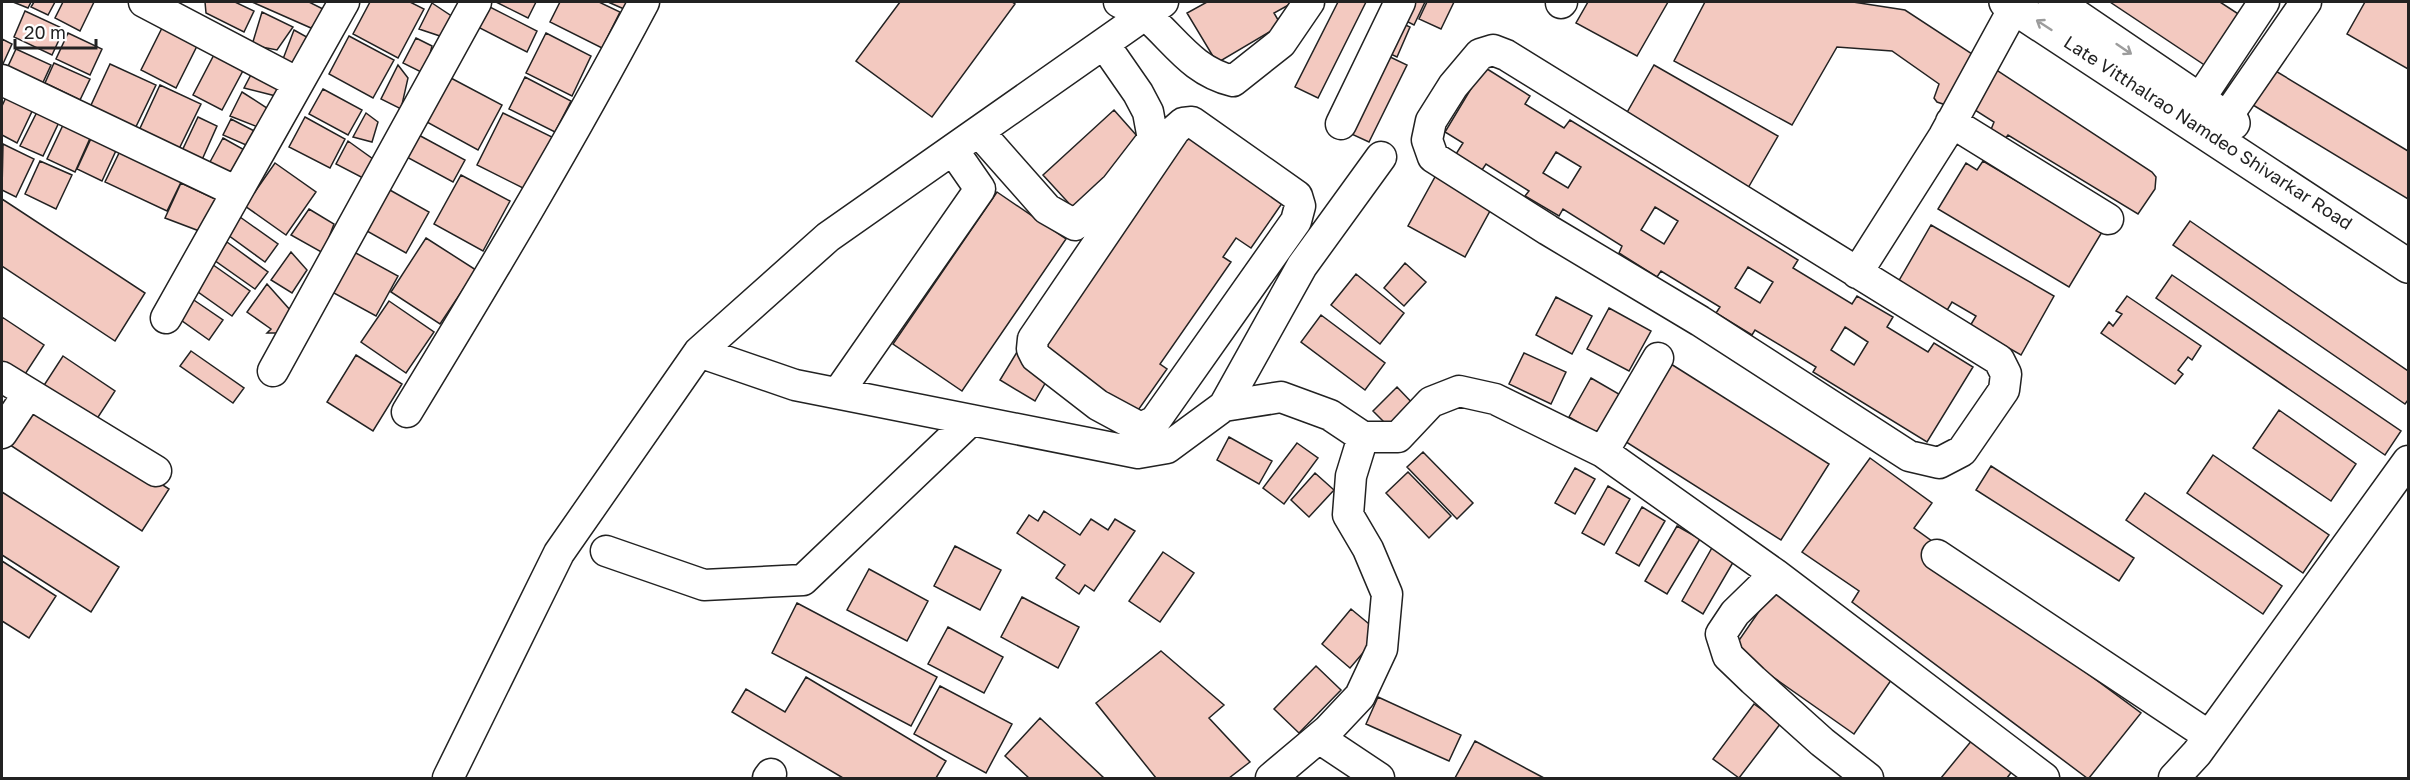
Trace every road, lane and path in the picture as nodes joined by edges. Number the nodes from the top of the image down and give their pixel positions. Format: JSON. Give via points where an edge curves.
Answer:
{"nodes":[{"id":1,"x":144,"y":2,"type":"edge"},
{"id":2,"x":476,"y":2,"type":"edge"},
{"id":3,"x":644,"y":2,"type":"edge"},
{"id":4,"x":1119,"y":2,"type":"edge"},
{"id":5,"x":1309,"y":2,"type":"edge"},
{"id":6,"x":1400,"y":2,"type":"edge"},
{"id":7,"x":2058,"y":2,"type":"edge"},
{"id":8,"x":2264,"y":2,"type":"edge"},
{"id":9,"x":2306,"y":2,"type":"edge"},
{"id":10,"x":336,"y":4,"type":"edge"},
{"id":11,"x":2010,"y":4,"type":"edge"},
{"id":12,"x":1155,"y":8,"type":"edge"},
{"id":13,"x":1104,"y":44,"type":"junction"},
{"id":14,"x":2,"y":80,"type":"edge"},
{"id":15,"x":298,"y":83,"type":"junction"},
{"id":16,"x":2199,"y":100,"type":"junction"},
{"id":17,"x":2226,"y":118,"type":"junction"},
{"id":18,"x":1951,"y":122,"type":"junction"},
{"id":19,"x":1341,"y":124,"type":"dead end"},
{"id":20,"x":979,"y":132,"type":"junction"},
{"id":21,"x":953,"y":150,"type":"junction"},
{"id":22,"x":1381,"y":157,"type":"dead end"},
{"id":23,"x":237,"y":192,"type":"junction"},
{"id":24,"x":2108,"y":219,"type":"dead end"},
{"id":25,"x":2409,"y":242,"type":"edge"},
{"id":26,"x":2409,"y":266,"type":"edge"},
{"id":27,"x":1857,"y":273,"type":"junction"},
{"id":28,"x":166,"y":318,"type":"dead end"},
{"id":29,"x":699,"y":352,"type":"junction"},
{"id":30,"x":1658,"y":358,"type":"dead end"},
{"id":31,"x":273,"y":371,"type":"dead end"},
{"id":32,"x":2,"y":377,"type":"edge"},
{"id":33,"x":838,"y":393,"type":"junction"},
{"id":34,"x":28,"y":394,"type":"junction"},
{"id":35,"x":1224,"y":406,"type":"junction"},
{"id":36,"x":407,"y":412,"type":"dead end"},
{"id":37,"x":971,"y":420,"type":"junction"},
{"id":38,"x":1155,"y":421,"type":"junction"},
{"id":39,"x":2,"y":434,"type":"edge"},
{"id":40,"x":1363,"y":437,"type":"junction"},
{"id":41,"x":1603,"y":452,"type":"junction"},
{"id":42,"x":1138,"y":453,"type":"junction"},
{"id":43,"x":2409,"y":461,"type":"edge"},
{"id":44,"x":156,"y":471,"type":"dead end"},
{"id":45,"x":606,"y":551,"type":"dead end"},
{"id":46,"x":1937,"y":555,"type":"dead end"},
{"id":47,"x":1775,"y":574,"type":"junction"},
{"id":48,"x":2209,"y":736,"type":"junction"},
{"id":49,"x":1319,"y":738,"type":"junction"},
{"id":50,"x":448,"y":778,"type":"edge"},
{"id":51,"x":1271,"y":778,"type":"edge"},
{"id":52,"x":1379,"y":778,"type":"edge"},
{"id":53,"x":1868,"y":778,"type":"edge"},
{"id":54,"x":2044,"y":778,"type":"edge"},
{"id":55,"x":2174,"y":778,"type":"edge"}],
"edges":[{"from":1,"to":15,"type":"street"},
{"from":2,"to":31,"type":"street"},
{"from":3,"to":36,"type":"street","via":[[582,118]]},
{"from":4,"to":12,"type":"street"},
{"from":5,"to":12,"type":"street","via":[[1281,43],[1233,81],[1216,77],[1186,57]]},
{"from":6,"to":19,"type":"street"},
{"from":7,"to":16,"type":"main road","name":"Late Vitthalrao Namdeo Shivarkar Road","one_way":true},
{"from":8,"to":16,"type":"street"},
{"from":9,"to":17,"type":"street"},
{"from":10,"to":15,"type":"street"},
{"from":11,"to":18,"type":"street"},
{"from":26,"to":11,"type":"main road","name":"Late Vitthalrao Namdeo Shivarkar Road","one_way":true},
{"from":12,"to":13,"type":"street"},
{"from":13,"to":20,"type":"street"},
{"from":13,"to":20,"type":"street","via":[[1148,112],[1153,139],[1116,187],[1075,225],[1047,209]]},
{"from":14,"to":23,"type":"street"},
{"from":15,"to":23,"type":"street"},
{"from":16,"to":17,"type":"main road","name":"Late Vitthalrao Namdeo Shivarkar Road"},
{"from":17,"to":25,"type":"main road","name":"Late Vitthalrao Namdeo Shivarkar Road"},
{"from":18,"to":24,"type":"street"},
{"from":18,"to":27,"type":"street"},
{"from":20,"to":21,"type":"street"},
{"from":21,"to":29,"type":"street","via":[[828,237]]},
{"from":21,"to":33,"type":"street","via":[[980,189]]},
{"from":22,"to":35,"type":"street","via":[[1302,266]]},
{"from":23,"to":28,"type":"street"},
{"from":27,"to":27,"type":"street","via":[[1999,360],[2006,374],[2004,390],[1962,451],[1939,463],[1909,456],[1700,321],[1433,157],[1427,140],[1431,121],[1480,54],[1493,50]]},
{"from":29,"to":33,"type":"street","via":[[795,385]]},
{"from":29,"to":50,"type":"street","via":[[559,553]]},
{"from":30,"to":41,"type":"street"},
{"from":32,"to":34,"type":"street"},
{"from":33,"to":37,"type":"street"},
{"from":34,"to":39,"type":"street"},
{"from":34,"to":44,"type":"street"},
{"from":35,"to":40,"type":"street","via":[[1281,397],[1330,415]]},
{"from":35,"to":42,"type":"street","via":[[1167,448]]},
{"from":37,"to":42,"type":"street"},
{"from":37,"to":45,"type":"street","via":[[803,580],[704,585]]},
{"from":38,"to":38,"type":"street","via":[[1296,220],[1300,206],[1297,196],[1192,122],[1175,130],[1033,339],[1036,357],[1098,405],[1137,426]]},
{"from":38,"to":42,"type":"street"},
{"from":40,"to":41,"type":"street","via":[[1398,437],[1431,402],[1459,391],[1495,399]]},
{"from":40,"to":49,"type":"street","via":[[1351,476],[1348,515],[1387,594],[1382,649],[1360,696]]},
{"from":41,"to":47,"type":"street"},
{"from":43,"to":48,"type":"street"},
{"from":46,"to":48,"type":"street"},
{"from":47,"to":53,"type":"street","via":[[1735,613],[1721,634],[1728,656],[1822,742]]},
{"from":47,"to":54,"type":"street"},
{"from":48,"to":55,"type":"street"},
{"from":49,"to":51,"type":"street"},
{"from":49,"to":52,"type":"street"}]}
